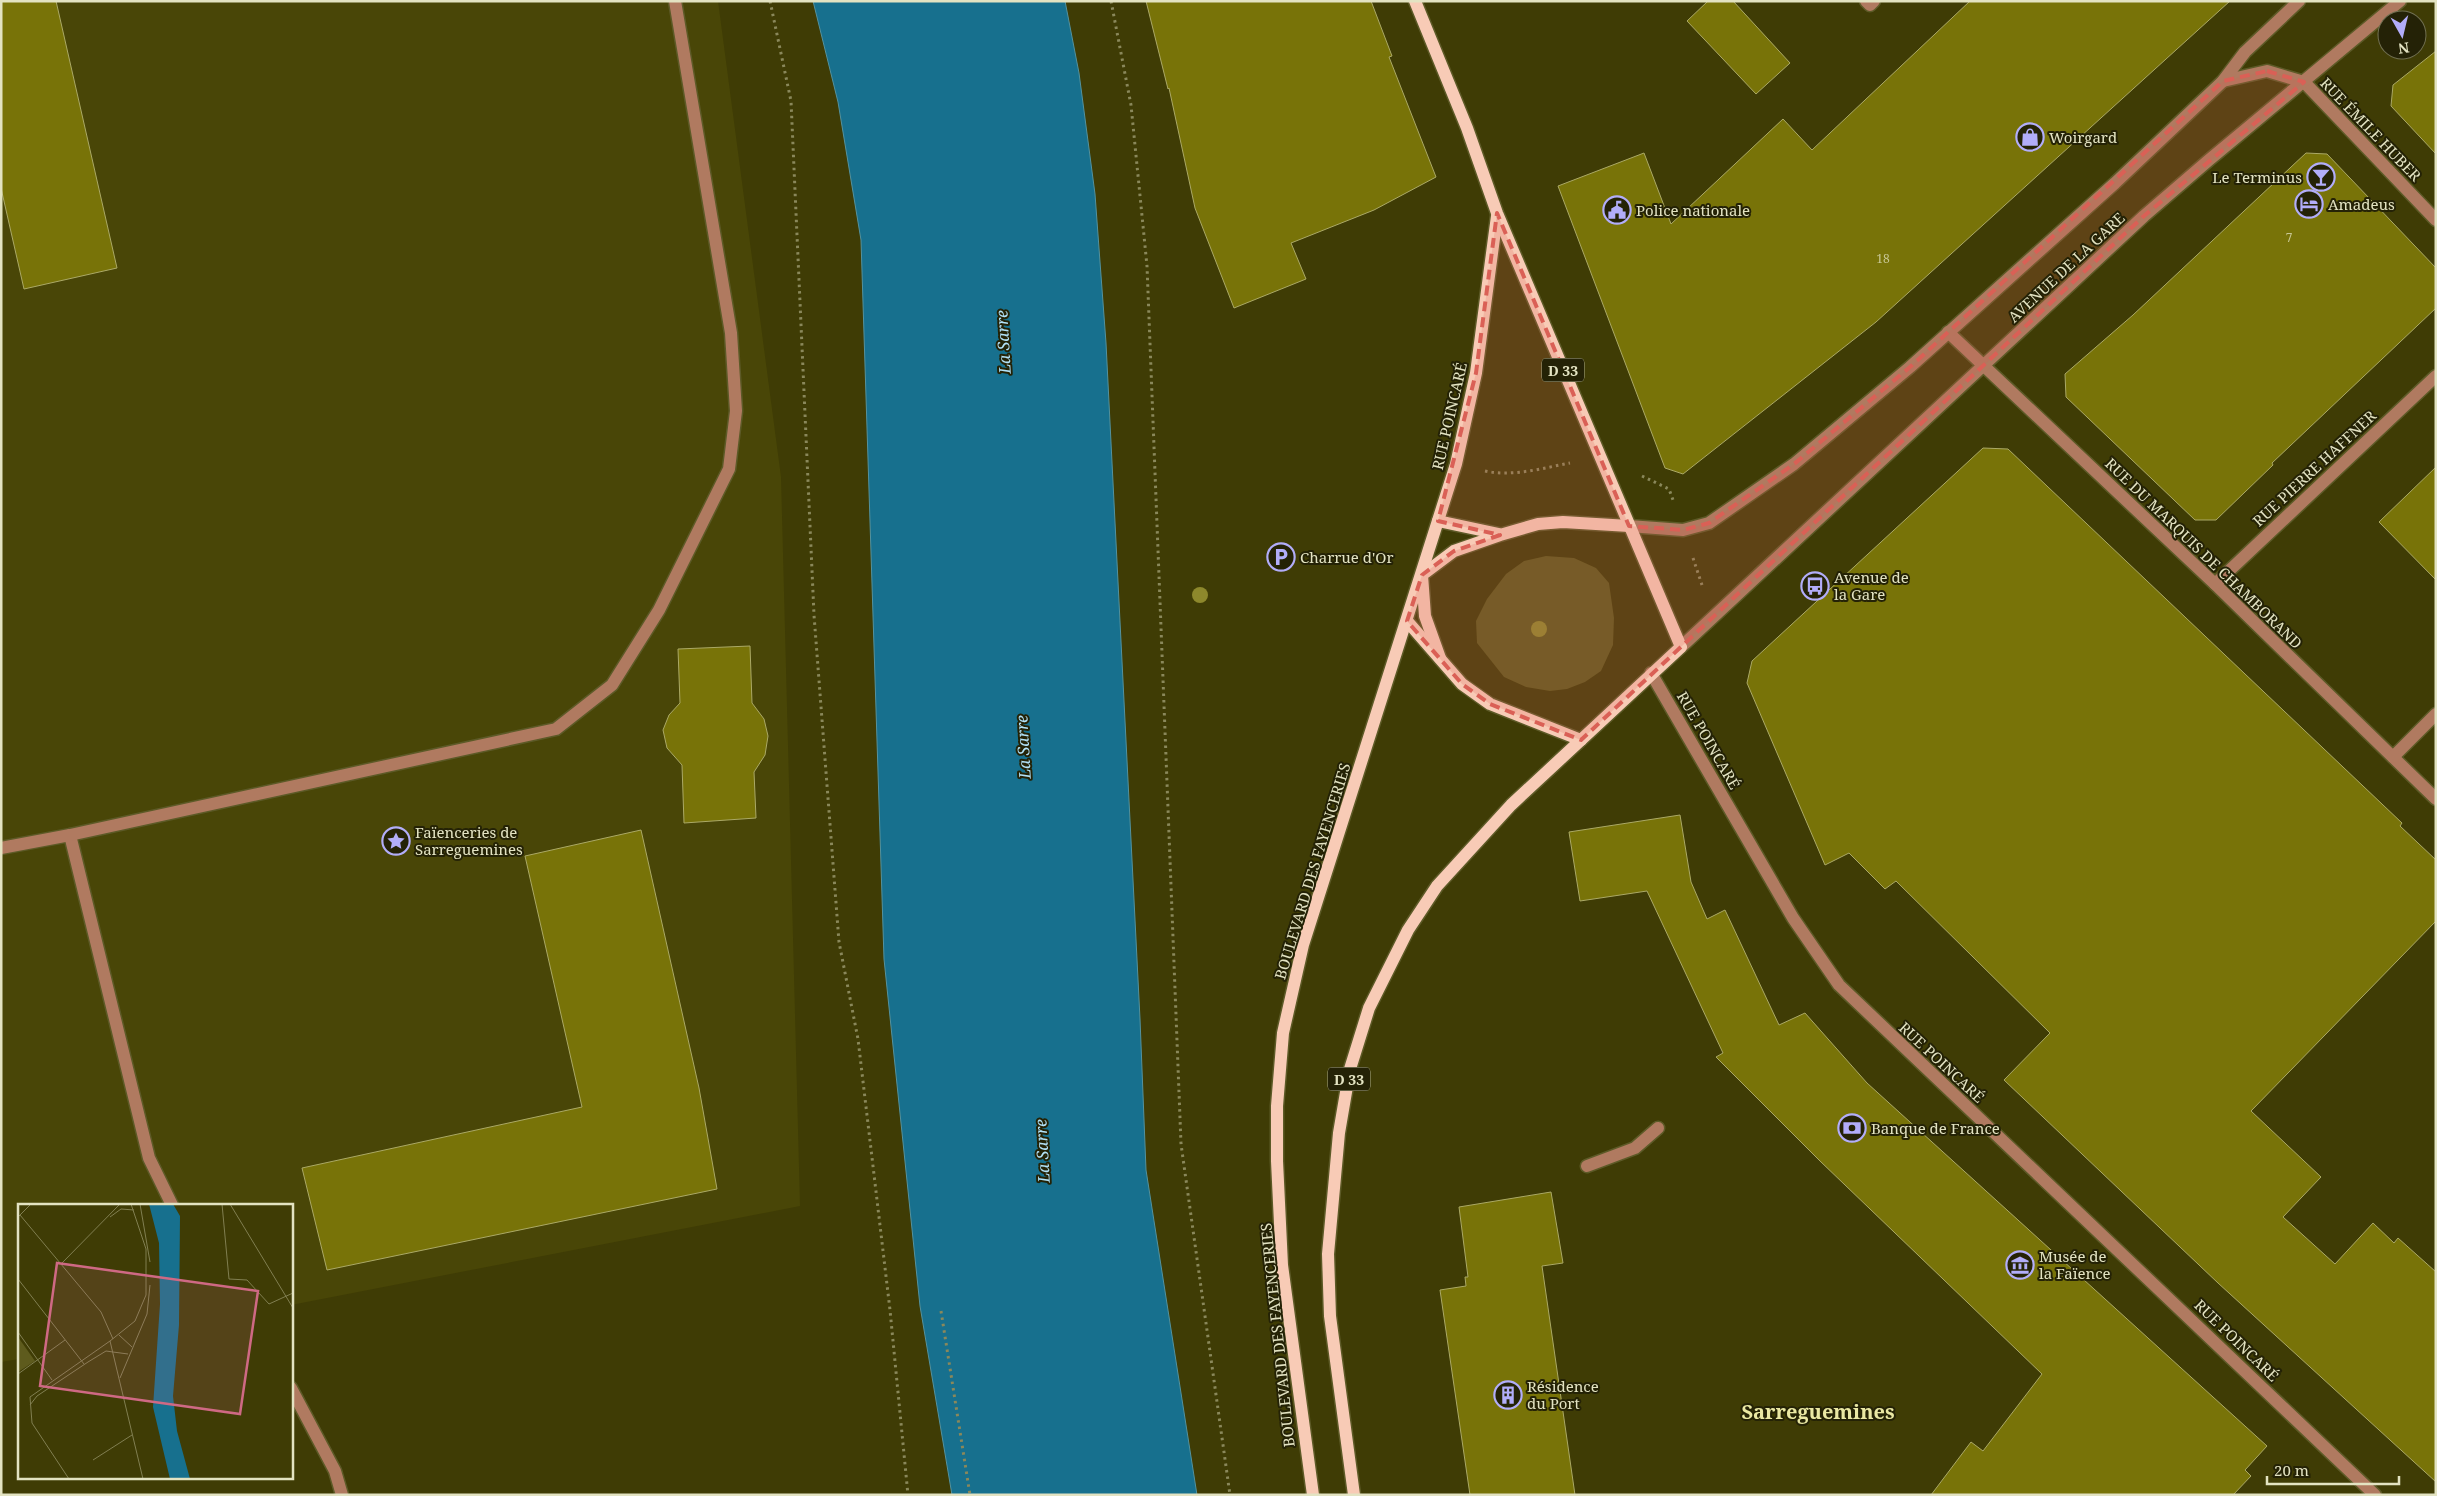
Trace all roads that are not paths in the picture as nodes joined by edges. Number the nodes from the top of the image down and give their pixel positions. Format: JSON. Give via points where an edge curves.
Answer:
{"nodes":[{"id":1,"x":675,"y":1,"type":"edge"},
{"id":2,"x":1415,"y":1,"type":"edge"},
{"id":3,"x":1866,"y":1,"type":"edge"},
{"id":4,"x":1874,"y":1,"type":"edge"},
{"id":5,"x":2299,"y":1,"type":"edge"},
{"id":6,"x":2400,"y":1,"type":"edge"},
{"id":7,"x":2223,"y":81,"type":"junction"},
{"id":8,"x":2304,"y":82,"type":"junction"},
{"id":9,"x":1497,"y":214,"type":"junction"},
{"id":10,"x":2436,"y":220,"type":"edge"},
{"id":11,"x":1948,"y":332,"type":"junction"},
{"id":12,"x":1985,"y":367,"type":"junction"},
{"id":13,"x":2436,"y":376,"type":"edge"},
{"id":14,"x":1438,"y":521,"type":"junction"},
{"id":15,"x":1629,"y":526,"type":"junction"},
{"id":16,"x":1500,"y":535,"type":"junction"},
{"id":17,"x":1422,"y":575,"type":"junction"},
{"id":18,"x":2215,"y":584,"type":"junction"},
{"id":19,"x":1408,"y":620,"type":"junction"},
{"id":20,"x":1681,"y":647,"type":"junction"},
{"id":21,"x":1440,"y":658,"type":"junction"},
{"id":22,"x":1651,"y":673,"type":"junction"},
{"id":23,"x":2436,"y":714,"type":"edge"},
{"id":24,"x":1581,"y":740,"type":"junction"},
{"id":25,"x":2393,"y":757,"type":"junction"},
{"id":26,"x":2436,"y":799,"type":"edge"},
{"id":27,"x":70,"y":835,"type":"junction"},
{"id":28,"x":1,"y":848,"type":"edge"},
{"id":29,"x":1658,"y":1128,"type":"dead end"},
{"id":30,"x":1587,"y":1166,"type":"dead end"},
{"id":31,"x":172,"y":1204,"type":"edge"},
{"id":32,"x":292,"y":1390,"type":"edge"},
{"id":33,"x":342,"y":1495,"type":"edge"},
{"id":34,"x":1313,"y":1495,"type":"edge"},
{"id":35,"x":1354,"y":1495,"type":"edge"},
{"id":36,"x":2375,"y":1495,"type":"edge"}],
"edges":[{"from":1,"to":27,"type":"street","via":[[731,333],[736,411],[729,470],[659,610],[612,685],[556,729]]},
{"from":2,"to":9,"type":"main road","name":"RUE POINCARÉ","number":"D 33","via":[[1467,128]]},
{"from":3,"to":4,"type":"street","via":[[1870,5]]},
{"from":5,"to":7,"type":"street","name":"AVENUE DE LA GARE","via":[[2245,52]]},
{"from":6,"to":8,"type":"street","name":"AVENUE DE LA GARE"},
{"from":7,"to":8,"type":"street","via":[[2267,71]]},
{"from":7,"to":11,"type":"street","name":"AVENUE DE LA GARE","via":[[2115,183]]},
{"from":8,"to":10,"type":"street","name":"RUE ÉMILE HUBER"},
{"from":8,"to":12,"type":"street","name":"AVENUE DE LA GARE","via":[[2144,216]]},
{"from":9,"to":14,"type":"main road","name":"RUE POINCARÉ","number":"D 33","via":[[1476,373],[1456,464]]},
{"from":9,"to":15,"type":"main road","name":"RUE POINCARÉ","number":"D 33"},
{"from":11,"to":12,"type":"street","name":"RUE DU MARQUIS DE CHAMBORAND"},
{"from":11,"to":15,"type":"street","name":"AVENUE DE LA GARE","via":[[1794,464],[1709,523],[1683,530]]},
{"from":12,"to":18,"type":"street","name":"RUE DU MARQUIS DE CHAMBORAND"},
{"from":12,"to":20,"type":"street","name":"AVENUE DE LA GARE"},
{"from":13,"to":18,"type":"street","name":"RUE PIERRE HAFFNER"},
{"from":14,"to":16,"type":"main road"},
{"from":14,"to":17,"type":"main road","name":"RUE POINCARÉ","number":"D 33"},
{"from":15,"to":16,"type":"main road","via":[[1563,522],[1538,524]]},
{"from":15,"to":20,"type":"main road","number":"D 33"},
{"from":16,"to":17,"type":"main road","via":[[1454,551]]},
{"from":17,"to":19,"type":"main road","name":"RUE POINCARÉ","number":"D 33"},
{"from":17,"to":21,"type":"main road","via":[[1426,616]]},
{"from":18,"to":25,"type":"street","name":"RUE DU MARQUIS DE CHAMBORAND"},
{"from":19,"to":21,"type":"main road"},
{"from":19,"to":34,"type":"main road","name":"BOULEVARD DES FAYENCERIES","number":"D 33","via":[[1303,945],[1283,1033],[1277,1106],[1282,1265]]},
{"from":20,"to":22,"type":"main road","number":"D 33"},
{"from":21,"to":24,"type":"main road","via":[[1462,684],[1490,704]]},
{"from":22,"to":24,"type":"main road","number":"D 33"},
{"from":22,"to":36,"type":"street","name":"RUE POINCARÉ","via":[[1793,918],[1839,985]]},
{"from":23,"to":25,"type":"street"},
{"from":24,"to":35,"type":"main road","number":"D 33","via":[[1511,806],[1437,886],[1408,930],[1373,1000],[1350,1069],[1339,1132],[1328,1254],[1330,1316]]},
{"from":25,"to":26,"type":"street","name":"RUE DU MARQUIS DE CHAMBORAND"},
{"from":27,"to":28,"type":"street"},
{"from":27,"to":31,"type":"street","via":[[149,1158]]},
{"from":29,"to":30,"type":"street","via":[[1635,1148]]},
{"from":32,"to":33,"type":"street","via":[[335,1471]]}]}
